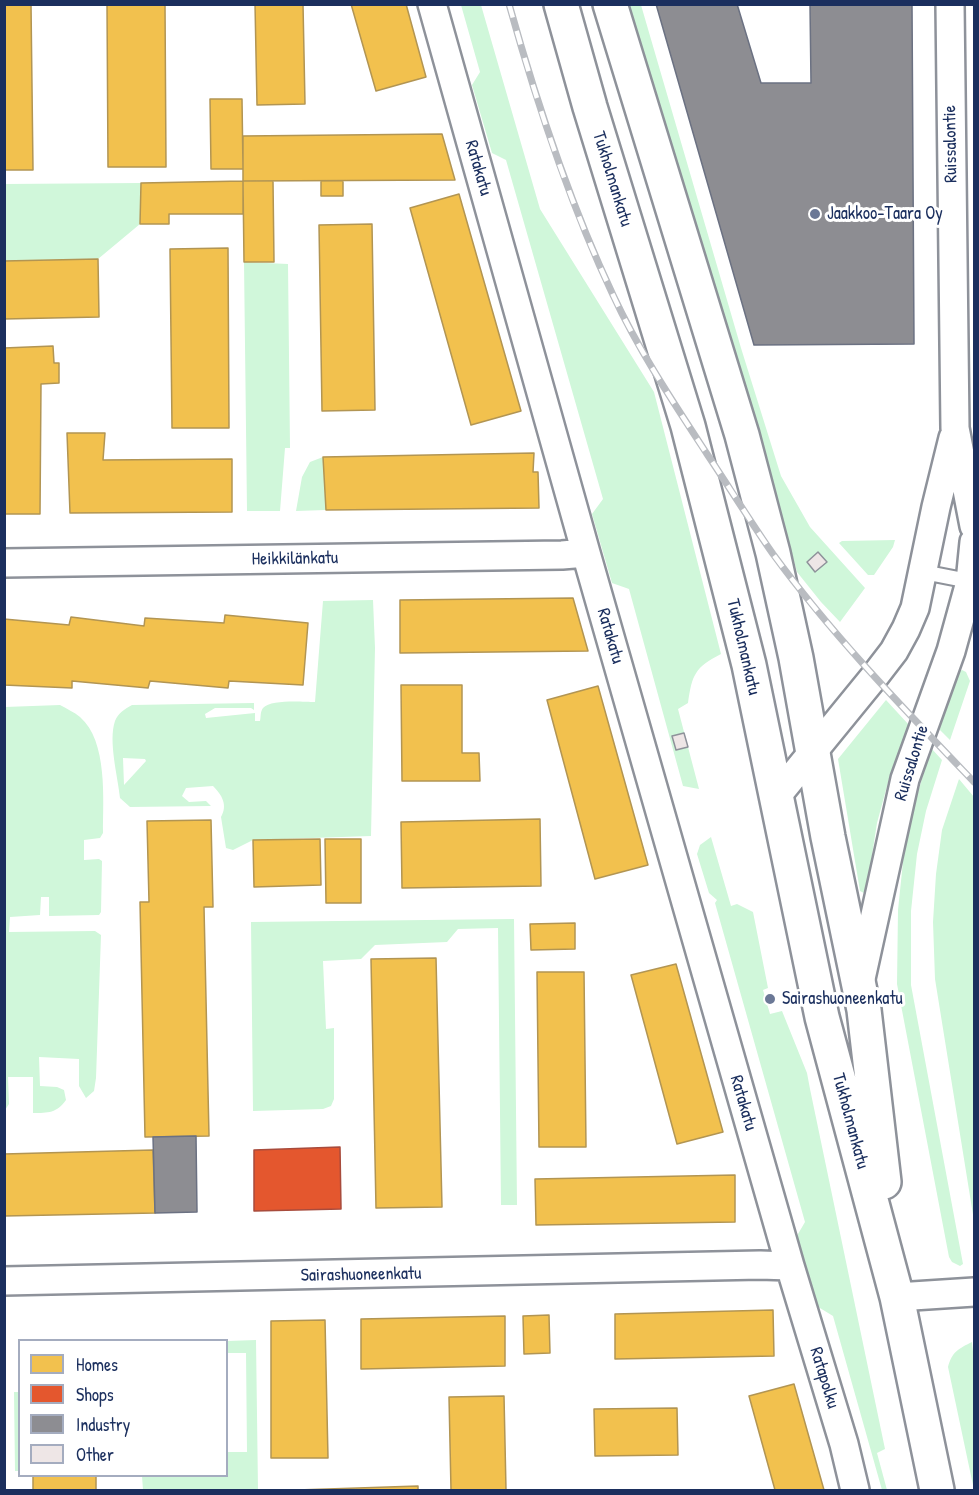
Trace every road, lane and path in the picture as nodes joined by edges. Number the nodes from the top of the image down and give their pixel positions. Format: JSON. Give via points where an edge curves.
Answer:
{"nodes":[{"id":1,"x":432,"y":4,"type":"edge"},
{"id":2,"x":561,"y":4,"type":"edge"},
{"id":3,"x":610,"y":4,"type":"edge"},
{"id":4,"x":950,"y":4,"type":"edge"},
{"id":5,"x":955,"y":428,"type":"junction"},
{"id":6,"x":975,"y":526,"type":"edge"},
{"id":7,"x":975,"y":542,"type":"edge"},
{"id":8,"x":586,"y":553,"type":"junction"},
{"id":9,"x":4,"y":563,"type":"edge"},
{"id":10,"x":923,"y":572,"type":"junction"},
{"id":11,"x":972,"y":582,"type":"edge"},
{"id":12,"x":813,"y":752,"type":"junction"},
{"id":13,"x":776,"y":797,"type":"junction"},
{"id":14,"x":859,"y":988,"type":"junction"},
{"id":15,"x":790,"y":1266,"type":"junction"},
{"id":16,"x":4,"y":1281,"type":"edge"},
{"id":17,"x":975,"y":1292,"type":"edge"},
{"id":18,"x":897,"y":1297,"type":"junction"},
{"id":19,"x":855,"y":1491,"type":"edge"},
{"id":20,"x":937,"y":1491,"type":"edge"}],
"edges":[{"from":1,"to":8,"type":"street","name":"Ratakatu"},
{"from":2,"to":13,"type":"main road","name":"Tukholmankatu","via":[[688,426],[749,665]]},
{"from":3,"to":12,"type":"main road","name":"Tukholmankatu","via":[[742,435],[779,580]]},
{"from":4,"to":5,"type":"street","name":"Ruissalontie"},
{"from":5,"to":6,"type":"street","name":"Ruissalontie"},
{"from":5,"to":10,"type":"street","name":"Ruissalontie"},
{"from":7,"to":11,"type":"street","name":"Ruissalontie"},
{"from":8,"to":9,"type":"street","name":"Heikkilänkatu"},
{"from":8,"to":15,"type":"street","name":"Ratakatu"},
{"from":10,"to":11,"type":"lane"},
{"from":10,"to":12,"type":"street","name":"Ruissalontie","via":[[915,608],[894,651]]},
{"from":11,"to":14,"type":"street","name":"Ruissalontie","via":[[905,779]]},
{"from":12,"to":13,"type":"street","name":"Ruissalontie"},
{"from":12,"to":14,"type":"main road","name":"Tukholmankatu"},
{"from":13,"to":18,"type":"main road","name":"Tukholmankatu","via":[[822,1017]]},
{"from":14,"to":18,"type":"main road","name":"Tukholmankatu"},
{"from":15,"to":16,"type":"street","name":"Sairashuoneenkatu"},
{"from":15,"to":19,"type":"street","name":"Ratapolku"},
{"from":17,"to":18,"type":"street"},
{"from":18,"to":20,"type":"main road","name":"Tukholmankatu"}]}
